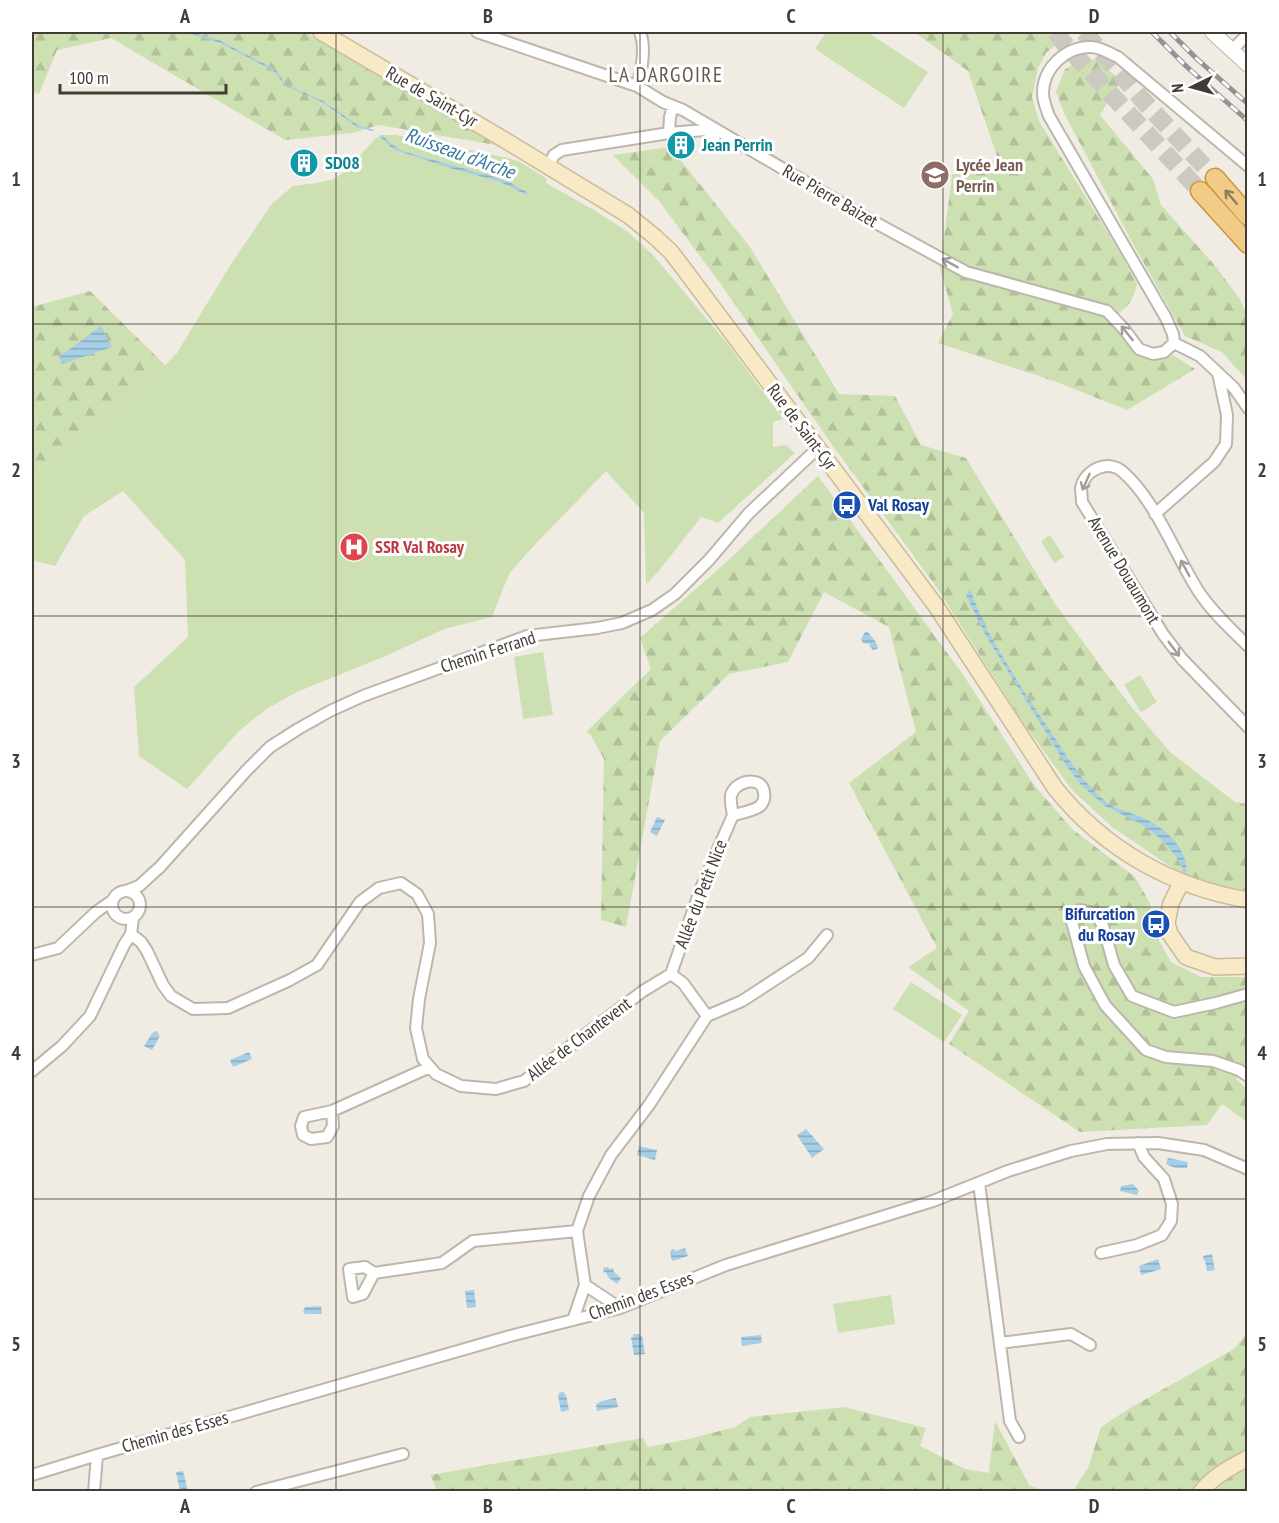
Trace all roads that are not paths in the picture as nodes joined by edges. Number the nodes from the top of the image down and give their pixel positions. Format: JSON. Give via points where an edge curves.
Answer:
{"nodes":[{"id":1,"x":321,"y":32,"type":"edge"},
{"id":2,"x":477,"y":32,"type":"edge"},
{"id":3,"x":640,"y":32,"type":"edge"},
{"id":4,"x":1212,"y":32,"type":"edge"},
{"id":5,"x":1248,"y":34,"type":"edge"},
{"id":6,"x":1232,"y":50,"type":"junction"},
{"id":7,"x":1248,"y":65,"type":"edge"},
{"id":8,"x":637,"y":86,"type":"junction"},
{"id":9,"x":668,"y":104,"type":"junction"},
{"id":10,"x":691,"y":115,"type":"junction"},
{"id":11,"x":685,"y":132,"type":"junction"},
{"id":12,"x":669,"y":133,"type":"junction"},
{"id":13,"x":733,"y":140,"type":"junction"},
{"id":14,"x":1248,"y":166,"type":"edge"},
{"id":15,"x":548,"y":167,"type":"junction"},
{"id":16,"x":1215,"y":178,"type":"tunnel mouth"},
{"id":17,"x":1248,"y":216,"type":"edge"},
{"id":18,"x":1248,"y":244,"type":"edge"},
{"id":19,"x":1248,"y":256,"type":"edge"},
{"id":20,"x":1174,"y":344,"type":"junction"},
{"id":21,"x":1218,"y":373,"type":"junction"},
{"id":22,"x":1248,"y":408,"type":"edge"},
{"id":23,"x":818,"y":448,"type":"junction"},
{"id":24,"x":1155,"y":514,"type":"junction"},
{"id":25,"x":1248,"y":646,"type":"edge"},
{"id":26,"x":1248,"y":727,"type":"edge"},
{"id":27,"x":733,"y":815,"type":"dead end"},
{"id":28,"x":160,"y":867,"type":"junction"},
{"id":29,"x":1181,"y":883,"type":"junction"},
{"id":30,"x":126,"y":891,"type":"junction"},
{"id":31,"x":113,"y":900,"type":"junction"},
{"id":32,"x":1248,"y":900,"type":"edge"},
{"id":33,"x":140,"y":904,"type":"junction"},
{"id":34,"x":117,"y":915,"type":"junction"},
{"id":35,"x":91,"y":918,"type":"junction"},
{"id":36,"x":132,"y":918,"type":"junction"},
{"id":37,"x":131,"y":934,"type":"junction"},
{"id":38,"x":827,"y":935,"type":"dead end"},
{"id":39,"x":124,"y":945,"type":"junction"},
{"id":40,"x":32,"y":955,"type":"edge"},
{"id":41,"x":1248,"y":966,"type":"edge"},
{"id":42,"x":671,"y":974,"type":"junction"},
{"id":43,"x":1248,"y":994,"type":"edge"},
{"id":44,"x":707,"y":1016,"type":"junction"},
{"id":45,"x":430,"y":1067,"type":"junction"},
{"id":46,"x":32,"y":1071,"type":"edge"},
{"id":47,"x":1248,"y":1076,"type":"edge"},
{"id":48,"x":332,"y":1111,"type":"dead end"},
{"id":49,"x":1138,"y":1143,"type":"junction"},
{"id":50,"x":1248,"y":1169,"type":"edge"},
{"id":51,"x":979,"y":1183,"type":"junction"},
{"id":52,"x":577,"y":1231,"type":"junction"},
{"id":53,"x":1101,"y":1253,"type":"dead end"},
{"id":54,"x":374,"y":1273,"type":"dead end"},
{"id":55,"x":585,"y":1285,"type":"junction"},
{"id":56,"x":620,"y":1308,"type":"junction"},
{"id":57,"x":573,"y":1320,"type":"junction"},
{"id":58,"x":1000,"y":1343,"type":"junction"},
{"id":59,"x":1090,"y":1345,"type":"dead end"},
{"id":60,"x":1019,"y":1437,"type":"dead end"},
{"id":61,"x":404,"y":1454,"type":"dead end"},
{"id":62,"x":97,"y":1455,"type":"junction"},
{"id":63,"x":1248,"y":1458,"type":"edge"},
{"id":64,"x":32,"y":1475,"type":"edge"},
{"id":65,"x":94,"y":1491,"type":"edge"},
{"id":66,"x":256,"y":1491,"type":"edge"},
{"id":67,"x":1201,"y":1491,"type":"edge"}],
"edges":[{"from":1,"to":15,"type":"main road","name":"Rue de Saint-Cyr"},
{"from":2,"to":8,"type":"street","name":"Rue Pierre Baizet"},
{"from":3,"to":8,"type":"street","via":[[643,47]]},
{"from":4,"to":6,"type":"street"},
{"from":5,"to":6,"type":"street"},
{"from":6,"to":7,"type":"street"},
{"from":8,"to":9,"type":"street","name":"Rue Pierre Baizet"},
{"from":9,"to":10,"type":"street","name":"Rue Pierre Baizet"},
{"from":9,"to":12,"type":"street"},
{"from":10,"to":11,"type":"street"},
{"from":10,"to":13,"type":"street","name":"Rue Pierre Baizet"},
{"from":11,"to":12,"type":"street"},
{"from":11,"to":13,"type":"street","via":[[705,130],[722,140]]},
{"from":12,"to":15,"type":"street","via":[[562,150]]},
{"from":20,"to":13,"type":"street","name":"Rue Pierre Baizet","one_way":true,"via":[[1153,354],[1139,349],[1107,311],[966,272]]},
{"from":14,"to":20,"type":"street","via":[[1107,51],[1080,48],[1068,52],[1049,70],[1043,93],[1045,105],[1166,318]]},
{"from":15,"to":23,"type":"main road","name":"Rue de Saint-Cyr","via":[[628,215],[671,252]]},
{"from":17,"to":16,"type":"highway","one_way":true},
{"from":18,"to":19,"type":"highway","via":[[1206,198]]},
{"from":20,"to":21,"type":"street","via":[[1200,356]]},
{"from":21,"to":22,"type":"street"},
{"from":21,"to":24,"type":"street","via":[[1227,414],[1226,444],[1214,462]]},
{"from":23,"to":28,"type":"street","name":"Chemin Ferrand","via":[[749,513],[675,594],[652,610],[622,623],[527,636],[330,711],[270,747]]},
{"from":23,"to":29,"type":"main road","name":"Rue de Saint-Cyr","via":[[936,606],[1068,805],[1120,848],[1154,871]]},
{"from":25,"to":24,"type":"street","name":"Avenue Douaumont","one_way":true,"via":[[1198,591]]},
{"from":24,"to":26,"type":"street","name":"Avenue Douaumont","one_way":true,"via":[[1136,485],[1115,466],[1096,468],[1081,487],[1082,501],[1163,634]]},
{"from":27,"to":42,"type":"street","name":"Allée du Petit Nice","via":[[701,888]]},
{"from":28,"to":30,"type":"street","name":"Chemin Ferrand","via":[[139,886]]},
{"from":28,"to":33,"type":"street","name":"Chemin Ferrand"},
{"from":29,"to":32,"type":"main road","name":"Rue de Saint-Cyr"},
{"from":29,"to":41,"type":"main road","via":[[1167,923],[1186,957],[1215,967]]},
{"from":30,"to":31,"type":"street"},
{"from":30,"to":33,"type":"street","via":[[137,896]]},
{"from":31,"to":34,"type":"street"},
{"from":31,"to":35,"type":"street"},
{"from":33,"to":36,"type":"street"},
{"from":34,"to":35,"type":"street"},
{"from":34,"to":36,"type":"street"},
{"from":34,"to":39,"type":"street","via":[[125,930]]},
{"from":35,"to":40,"type":"street","via":[[58,948]]},
{"from":36,"to":37,"type":"street"},
{"from":37,"to":39,"type":"street"},
{"from":37,"to":45,"type":"street","via":[[147,951],[171,996],[193,1009],[228,1008],[317,965],[360,902],[379,888],[401,883],[417,894],[428,914],[430,943],[416,1028],[423,1059]]},
{"from":38,"to":44,"type":"street","via":[[808,958],[742,1001]]},
{"from":39,"to":46,"type":"street","via":[[90,1016]]},
{"from":42,"to":44,"type":"street","via":[[683,983]]},
{"from":42,"to":45,"type":"street","name":"Allée de Chantevent","via":[[524,1081],[496,1089],[461,1086]]},
{"from":43,"to":47,"type":"street","via":[[1174,1012],[1132,996],[1114,965],[1103,926],[1095,913],[1080,910],[1072,922],[1084,966],[1105,1005],[1146,1050],[1166,1057],[1213,1061]]},
{"from":44,"to":52,"type":"street","via":[[611,1155],[589,1196]]},
{"from":45,"to":48,"type":"street"},
{"from":49,"to":50,"type":"street","name":"Chemin des Esses","via":[[1204,1150]]},
{"from":49,"to":51,"type":"street","name":"Chemin des Esses","via":[[1071,1151]]},
{"from":49,"to":53,"type":"street","via":[[1164,1179],[1172,1204],[1171,1221],[1162,1235]]},
{"from":51,"to":56,"type":"street","name":"Chemin des Esses","via":[[726,1265]]},
{"from":51,"to":58,"type":"street"},
{"from":52,"to":54,"type":"street","via":[[473,1241],[442,1263]]},
{"from":52,"to":55,"type":"street"},
{"from":55,"to":56,"type":"street"},
{"from":55,"to":57,"type":"street"},
{"from":56,"to":57,"type":"street","name":"Chemin des Esses"},
{"from":57,"to":62,"type":"street","name":"Chemin des Esses"},
{"from":58,"to":59,"type":"street","via":[[1071,1334]]},
{"from":58,"to":60,"type":"street","via":[[1010,1421]]},
{"from":61,"to":66,"type":"street"},
{"from":62,"to":64,"type":"street","name":"Chemin des Esses"},
{"from":62,"to":65,"type":"street"},
{"from":63,"to":67,"type":"main road","via":[[1225,1470]]}]}
